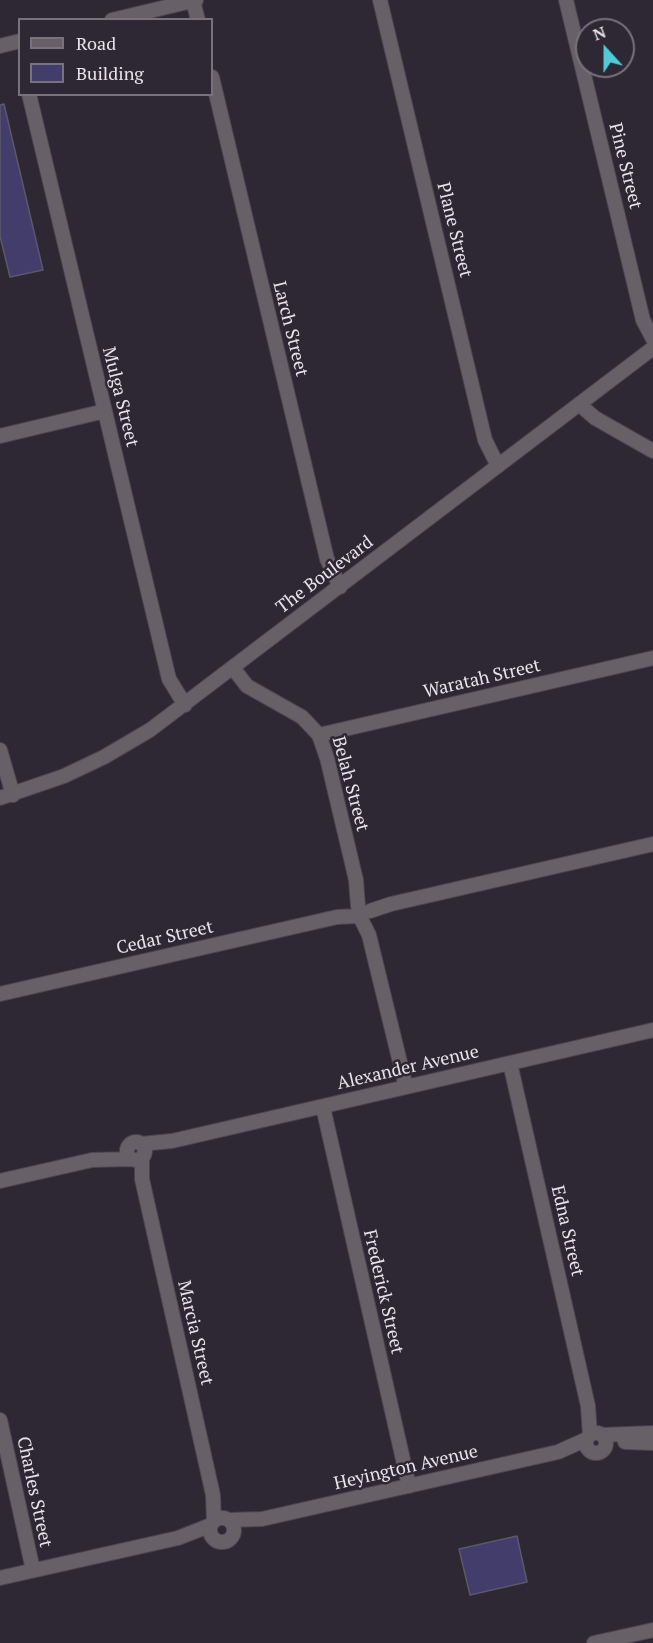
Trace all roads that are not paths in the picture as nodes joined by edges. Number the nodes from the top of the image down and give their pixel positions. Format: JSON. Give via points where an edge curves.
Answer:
{"nodes":[{"id":1,"x":194,"y":0,"type":"edge"},
{"id":2,"x":380,"y":0,"type":"edge"},
{"id":3,"x":566,"y":0,"type":"edge"},
{"id":4,"x":120,"y":18,"type":"edge"},
{"id":5,"x":198,"y":18,"type":"edge"},
{"id":6,"x":18,"y":41,"type":"edge"},
{"id":7,"x":0,"y":46,"type":"edge"},
{"id":8,"x":213,"y":81,"type":"edge"},
{"id":9,"x":29,"y":96,"type":"edge"},
{"id":10,"x":653,"y":339,"type":"edge"},
{"id":11,"x":653,"y":348,"type":"edge"},
{"id":12,"x":579,"y":404,"type":"junction"},
{"id":13,"x":105,"y":411,"type":"junction"},
{"id":14,"x":0,"y":436,"type":"edge"},
{"id":15,"x":653,"y":451,"type":"edge"},
{"id":16,"x":498,"y":465,"type":"junction"},
{"id":17,"x":340,"y":587,"type":"junction"},
{"id":18,"x":653,"y":658,"type":"edge"},
{"id":19,"x":233,"y":668,"type":"junction"},
{"id":20,"x":185,"y":705,"type":"junction"},
{"id":21,"x":319,"y":735,"type":"junction"},
{"id":22,"x":0,"y":750,"type":"edge"},
{"id":23,"x":7,"y":797,"type":"edge"},
{"id":24,"x":653,"y":844,"type":"edge"},
{"id":25,"x":363,"y":910,"type":"junction"},
{"id":26,"x":0,"y":994,"type":"edge"},
{"id":27,"x":653,"y":1030,"type":"edge"},
{"id":28,"x":510,"y":1063,"type":"junction"},
{"id":29,"x":406,"y":1087,"type":"junction"},
{"id":30,"x":323,"y":1107,"type":"junction"},
{"id":31,"x":136,"y":1154,"type":"junction"},
{"id":32,"x":0,"y":1181,"type":"edge"},
{"id":33,"x":0,"y":1420,"type":"edge"},
{"id":34,"x":653,"y":1433,"type":"edge"},
{"id":35,"x":596,"y":1440,"type":"junction"},
{"id":36,"x":653,"y":1443,"type":"edge"},
{"id":37,"x":409,"y":1486,"type":"junction"},
{"id":38,"x":262,"y":1519,"type":"junction"},
{"id":39,"x":219,"y":1525,"type":"junction"},
{"id":40,"x":233,"y":1534,"type":"junction"},
{"id":41,"x":33,"y":1570,"type":"junction"},
{"id":42,"x":0,"y":1578,"type":"edge"},
{"id":43,"x":653,"y":1630,"type":"edge"},
{"id":44,"x":594,"y":1643,"type":"edge"}],
"edges":[{"from":1,"to":4,"type":"street"},
{"from":1,"to":5,"type":"street"},
{"from":2,"to":16,"type":"street","name":"Plane Street","via":[[485,440]]},
{"from":3,"to":10,"type":"street","name":"Pine Street","via":[[643,320]]},
{"from":6,"to":7,"type":"street"},
{"from":8,"to":17,"type":"street","name":"Larch Street","via":[[327,559]]},
{"from":9,"to":13,"type":"street","name":"Mulga Street"},
{"from":11,"to":12,"type":"street","name":"The Boulevard"},
{"from":12,"to":15,"type":"street","via":[[592,416]]},
{"from":12,"to":16,"type":"street","name":"The Boulevard"},
{"from":13,"to":14,"type":"street"},
{"from":13,"to":20,"type":"street","name":"Mulga Street","via":[[169,679]]},
{"from":16,"to":17,"type":"street","name":"The Boulevard"},
{"from":17,"to":19,"type":"street","name":"The Boulevard"},
{"from":18,"to":21,"type":"street","name":"Waratah Street"},
{"from":19,"to":20,"type":"street","name":"The Boulevard"},
{"from":19,"to":21,"type":"street","name":"Belah Street","via":[[247,686],[302,717]]},
{"from":20,"to":23,"type":"street","name":"The Boulevard","via":[[104,757]]},
{"from":21,"to":25,"type":"street","name":"Belah Street"},
{"from":22,"to":23,"type":"street"},
{"from":24,"to":25,"type":"street","name":"Cedar Street"},
{"from":25,"to":26,"type":"street","name":"Cedar Street"},
{"from":25,"to":29,"type":"street","name":"Belah Street"},
{"from":27,"to":28,"type":"street","name":"Alexander Avenue"},
{"from":28,"to":29,"type":"street","name":"Alexander Avenue"},
{"from":28,"to":35,"type":"street","name":"Edna Street"},
{"from":29,"to":30,"type":"street","name":"Alexander Avenue"},
{"from":30,"to":31,"type":"street","name":"Alexander Avenue","via":[[172,1141]]},
{"from":30,"to":37,"type":"street","name":"Frederick Street"},
{"from":31,"to":32,"type":"street","name":"Alexander Avenue"},
{"from":31,"to":39,"type":"street","name":"Marcia Street"},
{"from":33,"to":41,"type":"street","name":"Charles Street"},
{"from":34,"to":35,"type":"street","name":"Heyington Avenue"},
{"from":35,"to":36,"type":"street","name":"Heyington Avenue"},
{"from":35,"to":37,"type":"street","name":"Heyington Avenue"},
{"from":37,"to":38,"type":"street","name":"Heyington Avenue"},
{"from":38,"to":39,"type":"street","name":"Heyington Avenue"},
{"from":38,"to":40,"type":"street","name":"Heyington Avenue"},
{"from":39,"to":40,"type":"street","name":"Marcia Street","via":[[233,1527]]},
{"from":39,"to":40,"type":"street","name":"Heyington Avenue","via":[[224,1541]]},
{"from":39,"to":41,"type":"street","name":"Heyington Avenue"},
{"from":41,"to":42,"type":"street","name":"Heyington Avenue"},
{"from":43,"to":44,"type":"street"}]}
